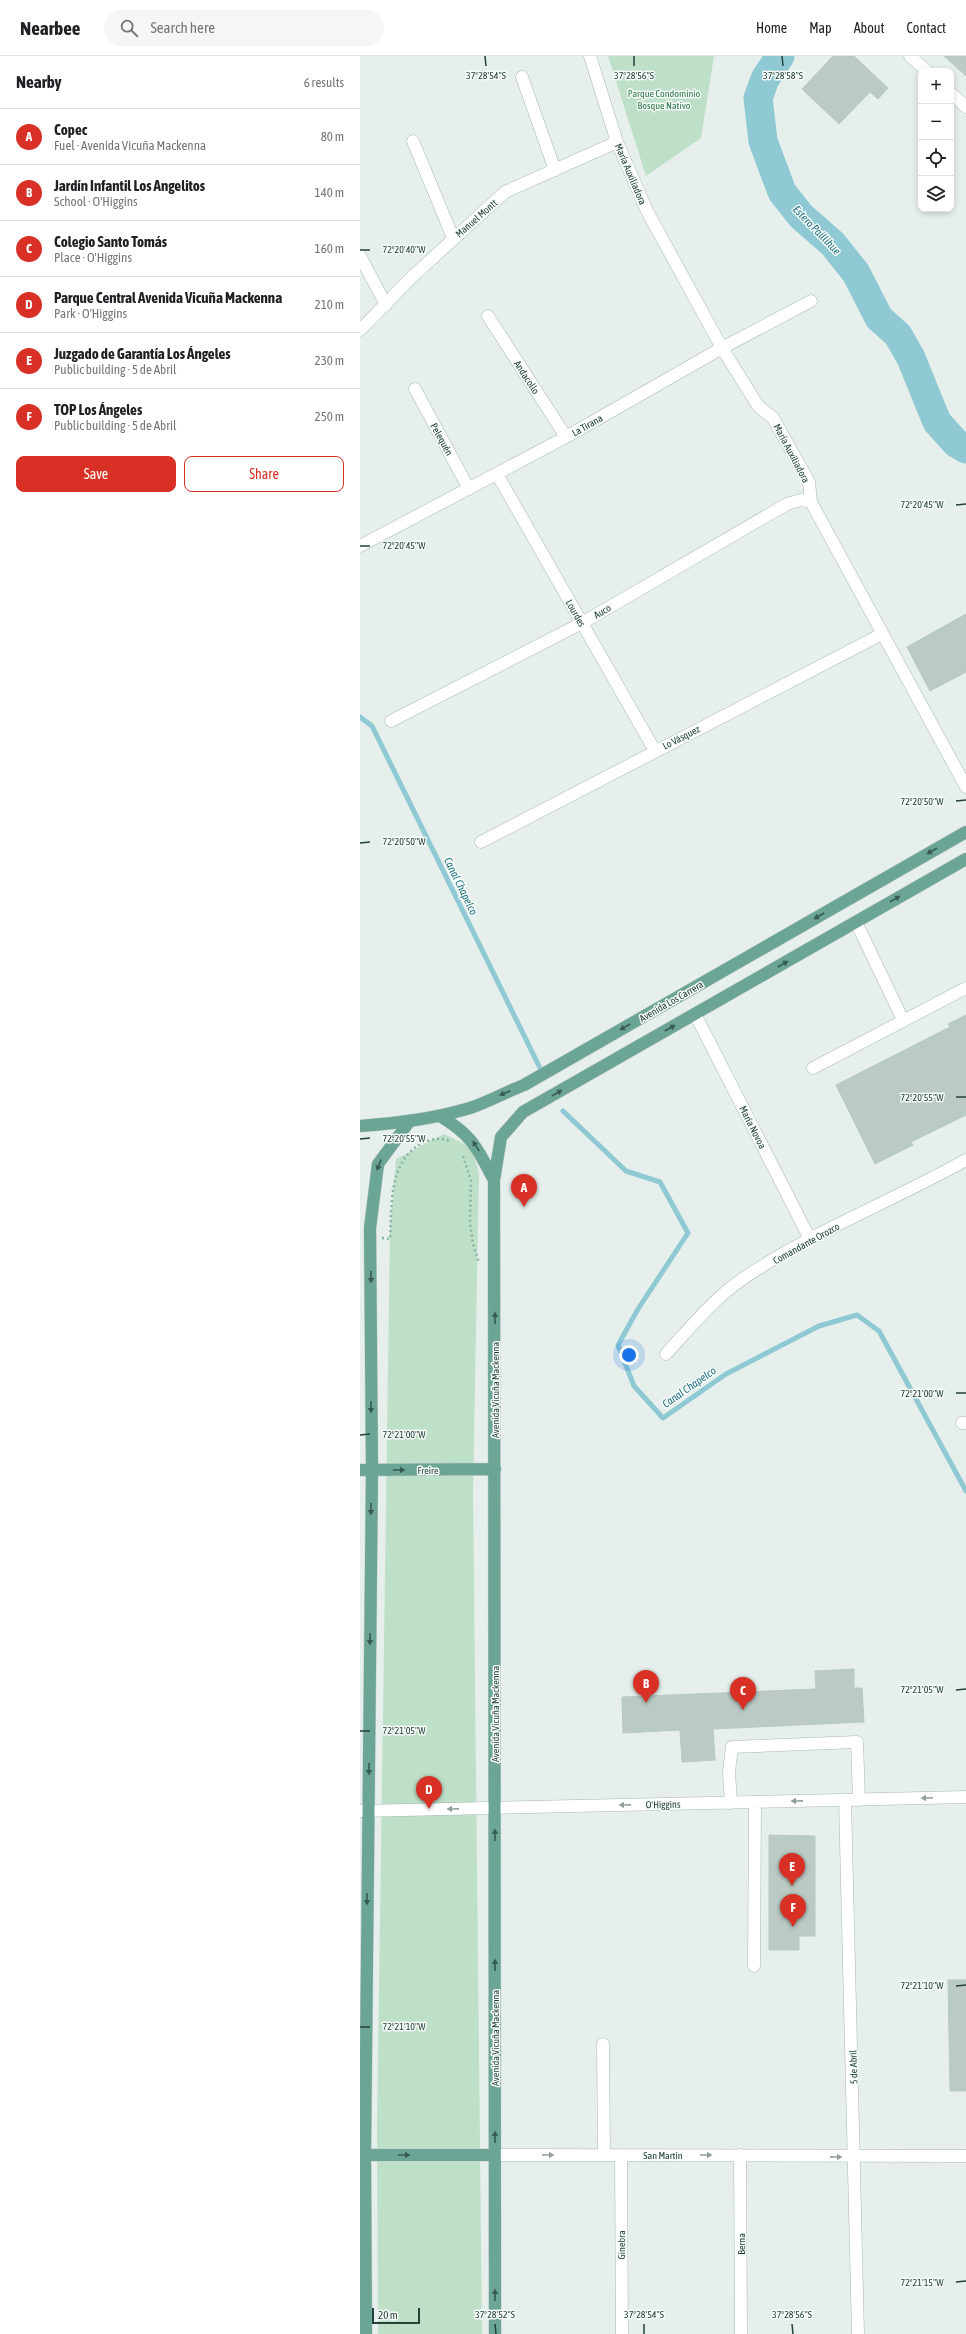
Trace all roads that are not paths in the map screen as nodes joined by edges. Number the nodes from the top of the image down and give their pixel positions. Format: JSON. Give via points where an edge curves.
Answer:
{"nodes":[{"id":1,"x":590,"y":56,"type":"edge"},
{"id":2,"x":910,"y":56,"type":"edge"},
{"id":3,"x":924,"y":68,"type":"edge"},
{"id":4,"x":522,"y":77,"type":"dead end"},
{"id":5,"x":954,"y":96,"type":"edge"},
{"id":6,"x":966,"y":107,"type":"edge"},
{"id":7,"x":413,"y":141,"type":"dead end"},
{"id":8,"x":617,"y":142,"type":"junction"},
{"id":9,"x":556,"y":170,"type":"junction"},
{"id":10,"x":454,"y":238,"type":"junction"},
{"id":11,"x":360,"y":256,"type":"edge"},
{"id":12,"x":811,"y":301,"type":"dead end"},
{"id":13,"x":386,"y":305,"type":"junction"},
{"id":14,"x":488,"y":316,"type":"dead end"},
{"id":15,"x":360,"y":330,"type":"edge"},
{"id":16,"x":722,"y":348,"type":"junction"},
{"id":17,"x":415,"y":389,"type":"dead end"},
{"id":18,"x":566,"y":437,"type":"junction"},
{"id":19,"x":496,"y":474,"type":"junction"},
{"id":20,"x":469,"y":489,"type":"junction"},
{"id":21,"x":811,"y":502,"type":"junction"},
{"id":22,"x":360,"y":546,"type":"edge"},
{"id":23,"x":582,"y":623,"type":"junction"},
{"id":24,"x":882,"y":634,"type":"junction"},
{"id":25,"x":391,"y":721,"type":"dead end"},
{"id":26,"x":655,"y":751,"type":"junction"},
{"id":27,"x":966,"y":787,"type":"edge"},
{"id":28,"x":966,"y":832,"type":"edge"},
{"id":29,"x":481,"y":842,"type":"dead end"},
{"id":30,"x":966,"y":859,"type":"edge"},
{"id":31,"x":856,"y":922,"type":"junction"},
{"id":32,"x":966,"y":988,"type":"edge"},
{"id":33,"x":695,"y":1014,"type":"junction"},
{"id":34,"x":904,"y":1020,"type":"junction"},
{"id":35,"x":813,"y":1068,"type":"dead end"},
{"id":36,"x":440,"y":1116,"type":"junction"},
{"id":37,"x":409,"y":1122,"type":"junction"},
{"id":38,"x":360,"y":1126,"type":"edge"},
{"id":39,"x":965,"y":1162,"type":"edge"},
{"id":40,"x":494,"y":1180,"type":"junction"},
{"id":41,"x":810,"y":1239,"type":"junction"},
{"id":42,"x":666,"y":1354,"type":"dead end"},
{"id":43,"x":495,"y":1469,"type":"junction"},
{"id":44,"x":366,"y":1470,"type":"edge"},
{"id":45,"x":966,"y":1797,"type":"edge"},
{"id":46,"x":845,"y":1800,"type":"junction"},
{"id":47,"x":859,"y":1800,"type":"junction"},
{"id":48,"x":755,"y":1802,"type":"junction"},
{"id":49,"x":731,"y":1803,"type":"junction"},
{"id":50,"x":495,"y":1808,"type":"junction"},
{"id":51,"x":364,"y":1811,"type":"edge"},
{"id":52,"x":754,"y":1966,"type":"dead end"},
{"id":53,"x":603,"y":2044,"type":"dead end"},
{"id":54,"x":362,"y":2154,"type":"edge"},
{"id":55,"x":495,"y":2155,"type":"junction"},
{"id":56,"x":604,"y":2155,"type":"junction"},
{"id":57,"x":621,"y":2155,"type":"junction"},
{"id":58,"x":740,"y":2155,"type":"junction"},
{"id":59,"x":966,"y":2156,"type":"edge"},
{"id":60,"x":855,"y":2157,"type":"junction"},
{"id":61,"x":366,"y":2334,"type":"edge"},
{"id":62,"x":494,"y":2334,"type":"edge"},
{"id":63,"x":622,"y":2334,"type":"edge"},
{"id":64,"x":741,"y":2334,"type":"edge"},
{"id":65,"x":858,"y":2334,"type":"edge"}],
"edges":[{"from":1,"to":8,"type":"street","name":"María Auxiliadora"},
{"from":2,"to":3,"type":"street"},
{"from":4,"to":9,"type":"street"},
{"from":5,"to":6,"type":"street"},
{"from":7,"to":10,"type":"street"},
{"from":8,"to":9,"type":"street","name":"Manuel Montt"},
{"from":8,"to":16,"type":"street","name":"María Auxiliadora","via":[[647,211]]},
{"from":9,"to":10,"type":"street","name":"Manuel Montt","via":[[505,192]]},
{"from":10,"to":13,"type":"street","name":"Manuel Montt"},
{"from":11,"to":13,"type":"street"},
{"from":12,"to":16,"type":"street","name":"La Tirana"},
{"from":13,"to":15,"type":"street","name":"Manuel Montt"},
{"from":14,"to":18,"type":"street","name":"Andacollo"},
{"from":16,"to":18,"type":"street","name":"La Tirana"},
{"from":16,"to":21,"type":"street","name":"María Auxiliadora","via":[[758,406],[773,418],[809,482]]},
{"from":17,"to":20,"type":"street","name":"Pelequén"},
{"from":18,"to":19,"type":"street","name":"La Tirana"},
{"from":19,"to":20,"type":"street","name":"La Tirana"},
{"from":19,"to":23,"type":"street","name":"Lourdes"},
{"from":20,"to":22,"type":"street","name":"La Tirana"},
{"from":21,"to":23,"type":"street","name":"Auco","via":[[801,500],[787,504]]},
{"from":21,"to":24,"type":"street","name":"María Auxiliadora"},
{"from":23,"to":25,"type":"street","name":"Auco"},
{"from":23,"to":26,"type":"street","name":"Lourdes"},
{"from":24,"to":26,"type":"street","name":"Lo Vásquez"},
{"from":24,"to":27,"type":"street","name":"María Auxiliadora"},
{"from":26,"to":29,"type":"street","name":"Lo Vásquez"},
{"from":28,"to":36,"type":"main road","name":"Avenida Los Carrera","one_way":true,"via":[[524,1085],[471,1107]]},
{"from":31,"to":30,"type":"main road","one_way":true},
{"from":33,"to":31,"type":"main road","one_way":true},
{"from":31,"to":34,"type":"street"},
{"from":32,"to":34,"type":"street"},
{"from":40,"to":33,"type":"main road","one_way":true,"via":[[501,1137],[523,1112]]},
{"from":33,"to":41,"type":"street","name":"María Novoa"},
{"from":34,"to":35,"type":"street"},
{"from":36,"to":37,"type":"main road","name":"Avenida Los Carrera"},
{"from":40,"to":36,"type":"main road","name":"Avenida Vicuña Mackenna","one_way":true,"via":[[475,1143],[465,1132]]},
{"from":37,"to":38,"type":"main road","name":"Avenida Los Carrera"},
{"from":37,"to":44,"type":"main road","one_way":true,"via":[[378,1164],[370,1228]]},
{"from":39,"to":41,"type":"street","name":"Comandante Orozco"},
{"from":43,"to":40,"type":"main road","name":"Avenida Vicuña Mackenna","one_way":true},
{"from":41,"to":42,"type":"street","name":"Comandante Orozco","via":[[743,1278],[713,1304]]},
{"from":44,"to":43,"type":"main road","name":"Freire","one_way":true},
{"from":43,"to":50,"type":"main road","name":"Avenida Vicuña Mackenna"},
{"from":44,"to":51,"type":"main road","one_way":true},
{"from":45,"to":47,"type":"street","name":"O'Higgins","one_way":true},
{"from":46,"to":47,"type":"street","name":"O'Higgins"},
{"from":46,"to":48,"type":"street","name":"O'Higgins","one_way":true},
{"from":46,"to":60,"type":"street","name":"5 de Abril"},
{"from":47,"to":49,"type":"street","via":[[857,1742],[732,1747],[729,1772]]},
{"from":48,"to":49,"type":"street","name":"O'Higgins"},
{"from":48,"to":52,"type":"street"},
{"from":49,"to":50,"type":"street","name":"O'Higgins","one_way":true},
{"from":50,"to":51,"type":"street","name":"O'Higgins","one_way":true},
{"from":55,"to":50,"type":"main road","name":"Avenida Vicuña Mackenna","one_way":true},
{"from":51,"to":54,"type":"main road","one_way":true},
{"from":53,"to":56,"type":"street"},
{"from":54,"to":55,"type":"main road","name":"San Martín","one_way":true},
{"from":54,"to":61,"type":"main road"},
{"from":55,"to":56,"type":"street","name":"San Martín","one_way":true},
{"from":62,"to":55,"type":"main road","name":"Avenida Vicuña Mackenna","one_way":true},
{"from":56,"to":57,"type":"street","name":"San Martín"},
{"from":57,"to":58,"type":"street","name":"San Martín","one_way":true},
{"from":57,"to":63,"type":"street","name":"Ginebra"},
{"from":58,"to":60,"type":"street","name":"San Martín","one_way":true},
{"from":58,"to":64,"type":"street","name":"Berna"},
{"from":59,"to":60,"type":"street","name":"San Martín"},
{"from":60,"to":65,"type":"street","name":"5 de Abril"}]}
